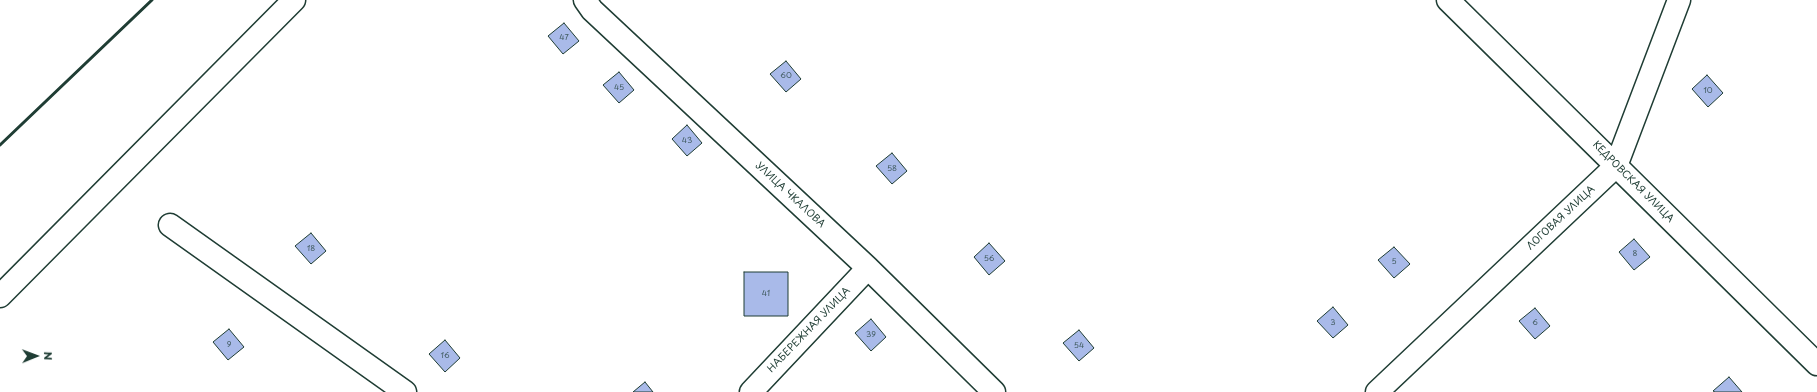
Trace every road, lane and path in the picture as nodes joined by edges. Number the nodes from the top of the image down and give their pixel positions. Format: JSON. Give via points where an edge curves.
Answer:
{"nodes":[{"id":1,"x":294,"y":0,"type":"edge"},
{"id":2,"x":585,"y":0,"type":"edge"},
{"id":3,"x":1448,"y":0,"type":"edge"},
{"id":4,"x":1679,"y":0,"type":"edge"},
{"id":5,"x":1616,"y":166,"type":"junction"},
{"id":6,"x":170,"y":225,"type":"dead end"},
{"id":7,"x":868,"y":268,"type":"junction"},
{"id":8,"x":0,"y":296,"type":"edge"},
{"id":9,"x":1817,"y":364,"type":"edge"},
{"id":10,"x":405,"y":392,"type":"edge"},
{"id":11,"x":750,"y":392,"type":"edge"},
{"id":12,"x":994,"y":392,"type":"edge"},
{"id":13,"x":1377,"y":392,"type":"edge"}],
"edges":[{"from":1,"to":8,"type":"street"},
{"from":2,"to":7,"type":"street","name":"УЛИЦА ЧКАЛОВА","via":[[592,10]]},
{"from":3,"to":5,"type":"street","name":"КЕДРОВСКАЯ УЛИЦА"},
{"from":4,"to":5,"type":"street","name":"ЛОГОВАЯ УЛИЦА"},
{"from":5,"to":9,"type":"street","name":"КЕДРОВСКАЯ УЛИЦА"},
{"from":5,"to":13,"type":"street","name":"ЛОГОВАЯ УЛИЦА"},
{"from":6,"to":10,"type":"street"},
{"from":7,"to":11,"type":"street","name":"НАБЕРЕЖНАЯ УЛИЦА"},
{"from":7,"to":12,"type":"street","name":"УЛИЦА ЧКАЛОВА"}]}
